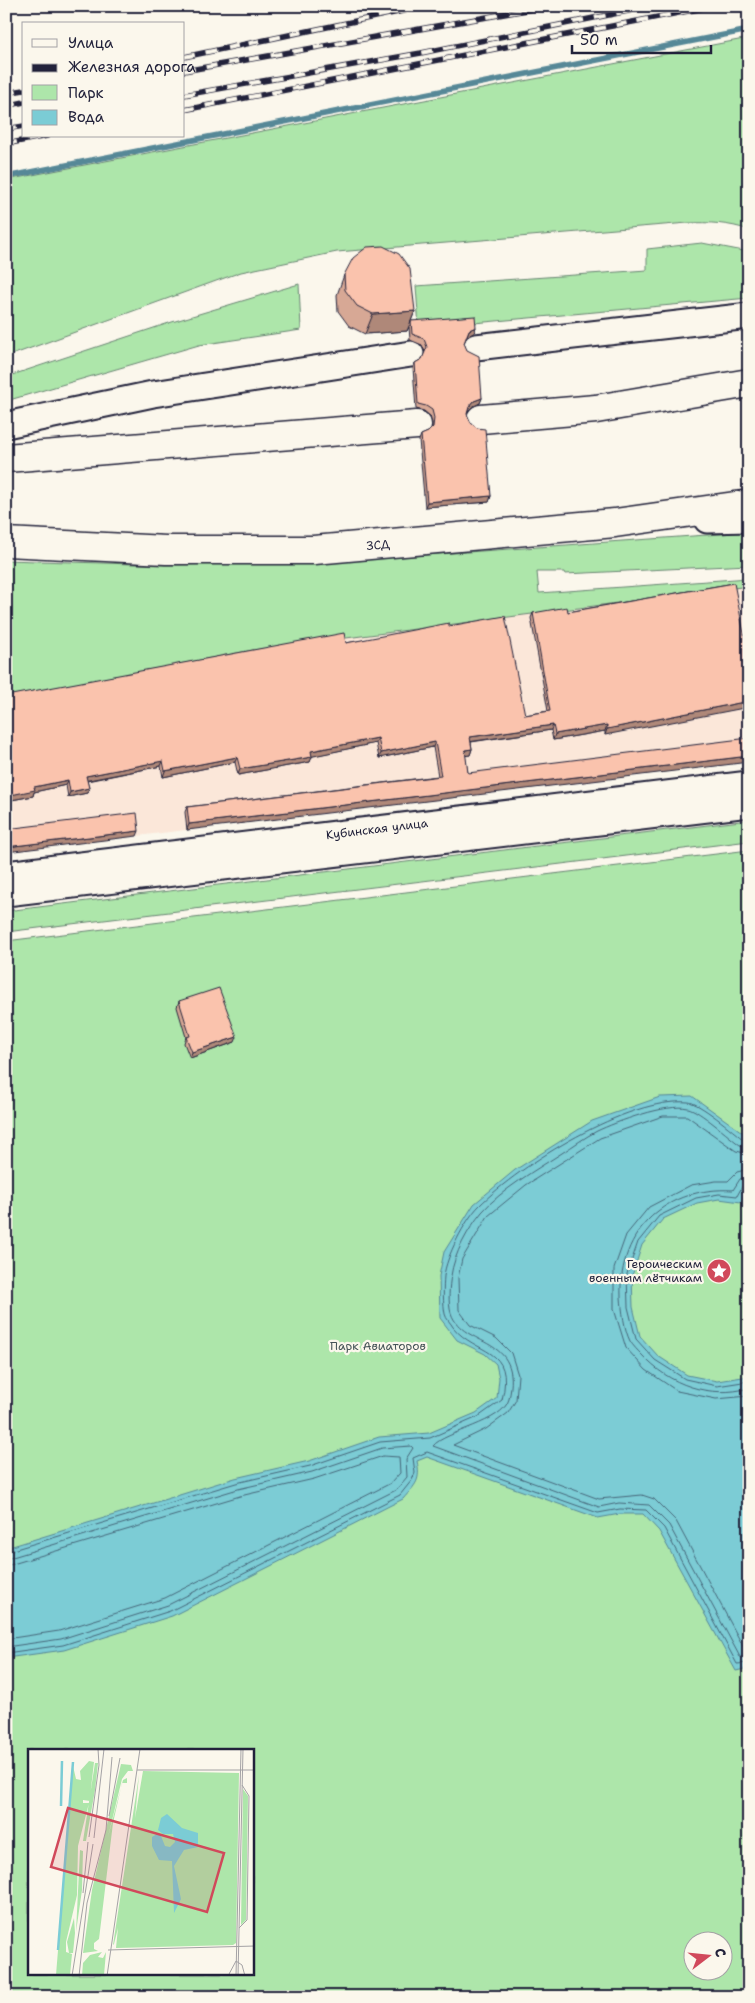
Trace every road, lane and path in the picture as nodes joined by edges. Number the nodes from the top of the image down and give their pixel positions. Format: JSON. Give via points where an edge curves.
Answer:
{"nodes":[{"id":1,"x":749,"y":316,"type":"edge"},
{"id":2,"x":476,"y":347,"type":"dead end"},
{"id":3,"x":411,"y":354,"type":"dead end"},
{"id":4,"x":749,"y":383,"type":"edge"},
{"id":5,"x":482,"y":419,"type":"dead end"},
{"id":6,"x":6,"y":425,"type":"edge"},
{"id":7,"x":417,"y":425,"type":"dead end"},
{"id":8,"x":6,"y":458,"type":"edge"},
{"id":9,"x":749,"y":504,"type":"edge"},
{"id":10,"x":749,"y":519,"type":"edge"},
{"id":11,"x":615,"y":523,"type":"junction"},
{"id":12,"x":6,"y":542,"type":"edge"},
{"id":13,"x":749,"y":784,"type":"edge"},
{"id":14,"x":749,"y":804,"type":"edge"},
{"id":15,"x":6,"y":874,"type":"edge"},
{"id":16,"x":6,"y":893,"type":"edge"}],
"edges":[{"from":1,"to":2,"type":"main road"},
{"from":3,"to":6,"type":"main road","via":[[153,394]]},
{"from":4,"to":5,"type":"highway","via":[[596,410]]},
{"from":7,"to":8,"type":"highway"},
{"from":9,"to":11,"type":"highway","name":"ЗСД"},
{"from":10,"to":11,"type":"main road"},
{"from":11,"to":12,"type":"highway","name":"ЗСД","via":[[314,550],[166,550]]},
{"from":13,"to":15,"type":"main road","name":"Кубинская улица"},
{"from":14,"to":16,"type":"main road","name":"Кубинская улица"}]}
